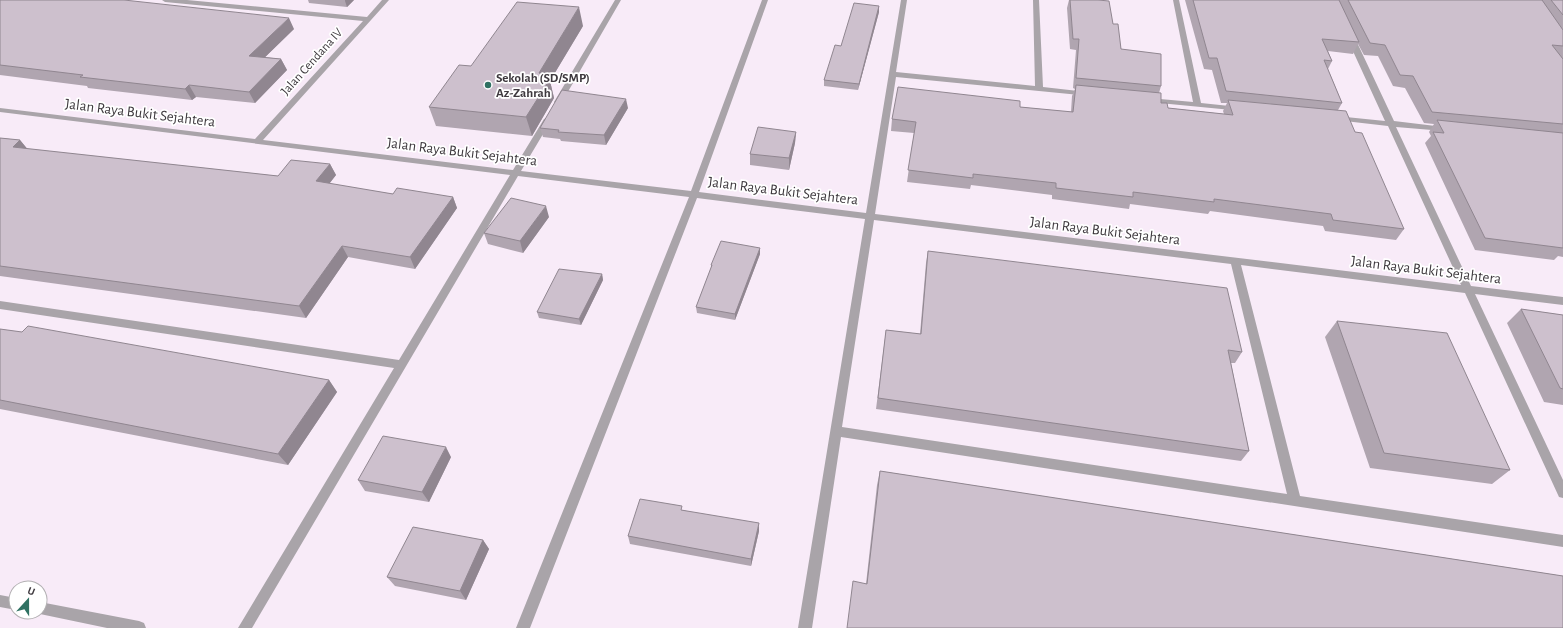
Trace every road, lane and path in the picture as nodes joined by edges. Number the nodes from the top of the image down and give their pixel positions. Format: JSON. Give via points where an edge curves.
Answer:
{"nodes":[{"id":1,"x":164,"y":0,"type":"edge"},
{"id":2,"x":238,"y":0,"type":"edge"},
{"id":3,"x":386,"y":0,"type":"edge"},
{"id":4,"x":618,"y":0,"type":"edge"},
{"id":5,"x":765,"y":0,"type":"edge"},
{"id":6,"x":904,"y":0,"type":"edge"},
{"id":7,"x":1036,"y":0,"type":"edge"},
{"id":8,"x":1176,"y":0,"type":"edge"},
{"id":9,"x":231,"y":7,"type":"junction"},
{"id":10,"x":369,"y":19,"type":"junction"},
{"id":11,"x":1346,"y":28,"type":"edge"},
{"id":12,"x":892,"y":74,"type":"junction"},
{"id":13,"x":1039,"y":89,"type":"junction"},
{"id":14,"x":1094,"y":94,"type":"edge"},
{"id":15,"x":1142,"y":99,"type":"edge"},
{"id":16,"x":1197,"y":104,"type":"junction"},
{"id":17,"x":0,"y":110,"type":"edge"},
{"id":18,"x":1251,"y":110,"type":"edge"},
{"id":19,"x":1329,"y":118,"type":"edge"},
{"id":20,"x":1391,"y":124,"type":"junction"},
{"id":21,"x":1454,"y":130,"type":"edge"},
{"id":22,"x":257,"y":141,"type":"junction"},
{"id":23,"x":516,"y":173,"type":"junction"},
{"id":24,"x":694,"y":195,"type":"junction"},
{"id":25,"x":869,"y":216,"type":"junction"},
{"id":26,"x":1235,"y":261,"type":"junction"},
{"id":27,"x":1469,"y":290,"type":"junction"},
{"id":28,"x":1563,"y":301,"type":"edge"},
{"id":29,"x":0,"y":305,"type":"edge"},
{"id":30,"x":402,"y":365,"type":"junction"},
{"id":31,"x":835,"y":431,"type":"junction"},
{"id":32,"x":1563,"y":493,"type":"edge"},
{"id":33,"x":1296,"y":501,"type":"junction"},
{"id":34,"x":1563,"y":541,"type":"edge"},
{"id":35,"x":48,"y":610,"type":"edge"},
{"id":36,"x":139,"y":628,"type":"edge"},
{"id":37,"x":246,"y":628,"type":"edge"},
{"id":38,"x":523,"y":628,"type":"edge"},
{"id":39,"x":805,"y":628,"type":"edge"}],
"edges":[{"from":1,"to":9,"type":"street"},
{"from":2,"to":9,"type":"street"},
{"from":3,"to":10,"type":"street","name":"Jalan Cendana IV"},
{"from":4,"to":23,"type":"street"},
{"from":5,"to":24,"type":"street"},
{"from":6,"to":12,"type":"street"},
{"from":7,"to":13,"type":"street"},
{"from":8,"to":16,"type":"street"},
{"from":9,"to":10,"type":"street"},
{"from":10,"to":22,"type":"street","name":"Jalan Cendana IV"},
{"from":11,"to":20,"type":"street"},
{"from":12,"to":13,"type":"street"},
{"from":12,"to":25,"type":"street"},
{"from":13,"to":14,"type":"street"},
{"from":15,"to":16,"type":"street"},
{"from":16,"to":18,"type":"street"},
{"from":17,"to":22,"type":"street","name":"Jalan Raya Bukit Sejahtera"},
{"from":19,"to":20,"type":"street"},
{"from":20,"to":21,"type":"street"},
{"from":20,"to":27,"type":"street"},
{"from":22,"to":23,"type":"street","name":"Jalan Raya Bukit Sejahtera"},
{"from":23,"to":24,"type":"street","name":"Jalan Raya Bukit Sejahtera"},
{"from":23,"to":30,"type":"street"},
{"from":24,"to":25,"type":"street","name":"Jalan Raya Bukit Sejahtera"},
{"from":24,"to":38,"type":"street"},
{"from":25,"to":26,"type":"street","name":"Jalan Raya Bukit Sejahtera"},
{"from":25,"to":31,"type":"street"},
{"from":26,"to":27,"type":"street","name":"Jalan Raya Bukit Sejahtera"},
{"from":26,"to":33,"type":"street"},
{"from":27,"to":28,"type":"street","name":"Jalan Raya Bukit Sejahtera"},
{"from":27,"to":32,"type":"street"},
{"from":29,"to":30,"type":"street"},
{"from":30,"to":37,"type":"street"},
{"from":31,"to":33,"type":"street"},
{"from":31,"to":39,"type":"street"},
{"from":33,"to":34,"type":"street"},
{"from":35,"to":36,"type":"street"}]}
